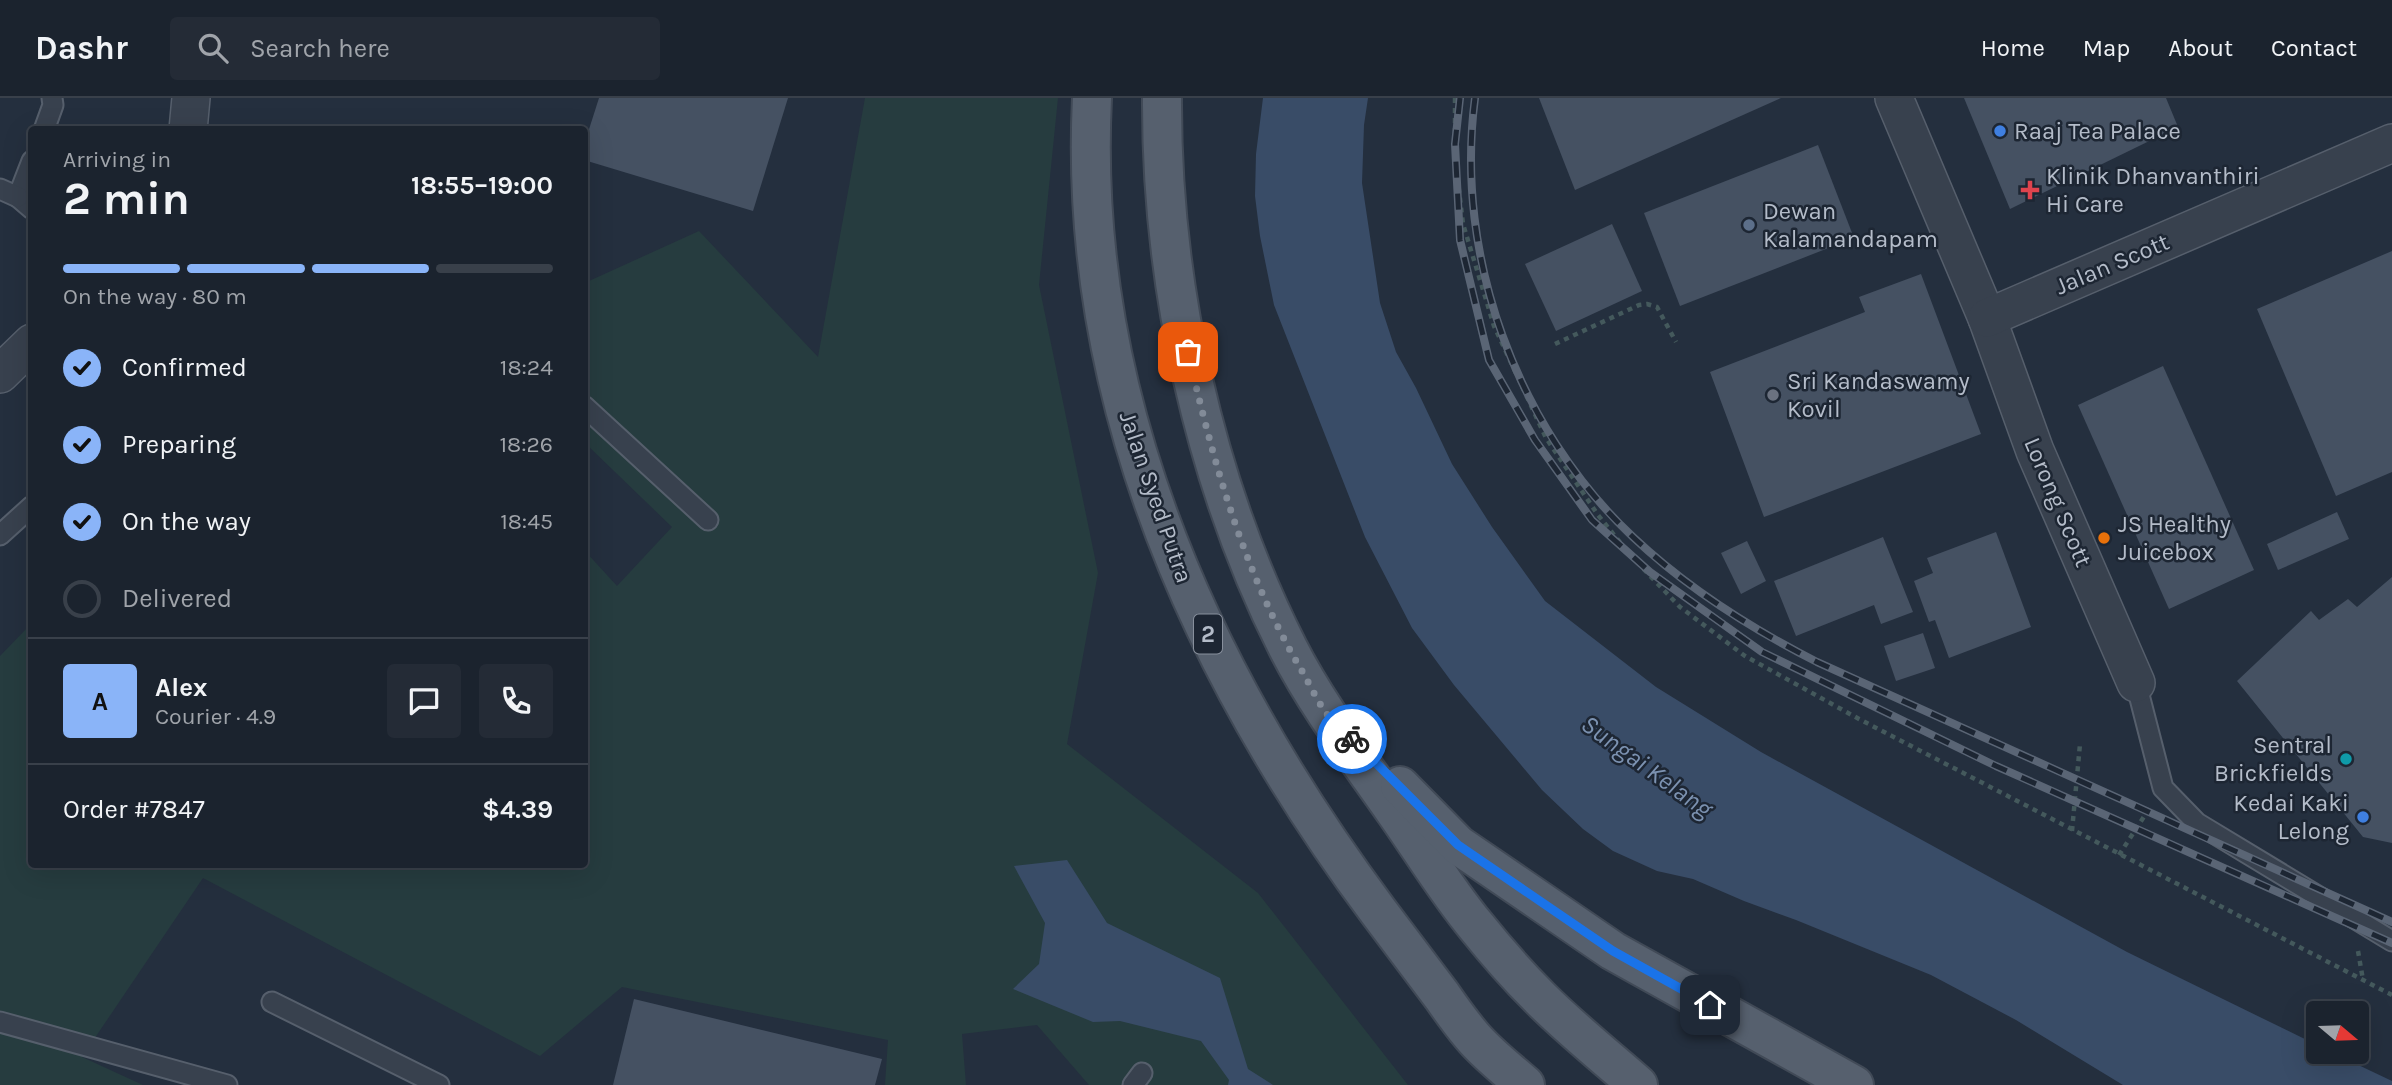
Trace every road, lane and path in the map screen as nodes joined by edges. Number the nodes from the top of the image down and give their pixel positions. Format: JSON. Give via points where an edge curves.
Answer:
{"nodes":[{"id":1,"x":52,"y":98,"type":"edge"},
{"id":2,"x":191,"y":98,"type":"edge"},
{"id":3,"x":1092,"y":98,"type":"edge"},
{"id":4,"x":1162,"y":98,"type":"edge"},
{"id":5,"x":1455,"y":98,"type":"edge"},
{"id":6,"x":1894,"y":98,"type":"edge"},
{"id":7,"x":45,"y":126,"type":"edge"},
{"id":8,"x":188,"y":126,"type":"edge"},
{"id":9,"x":2392,"y":143,"type":"edge"},
{"id":10,"x":28,"y":170,"type":"edge"},
{"id":11,"x":16,"y":198,"type":"edge"},
{"id":12,"x":1987,"y":318,"type":"junction"},
{"id":13,"x":1676,"y":342,"type":"dead end"},
{"id":14,"x":1555,"y":344,"type":"dead end"},
{"id":15,"x":28,"y":346,"type":"edge"},
{"id":16,"x":0,"y":373,"type":"edge"},
{"id":17,"x":588,"y":410,"type":"edge"},
{"id":18,"x":28,"y":510,"type":"edge"},
{"id":19,"x":708,"y":520,"type":"dead end"},
{"id":20,"x":0,"y":535,"type":"edge"},
{"id":21,"x":2136,"y":683,"type":"joint"},
{"id":22,"x":1326,"y":713,"type":"junction"},
{"id":23,"x":2080,"y":744,"type":"dead end"},
{"id":24,"x":2163,"y":788,"type":"junction"},
{"id":25,"x":2072,"y":831,"type":"junction"},
{"id":26,"x":2119,"y":855,"type":"junction"},
{"id":27,"x":2392,"y":941,"type":"edge"},
{"id":28,"x":2392,"y":995,"type":"edge"},
{"id":29,"x":271,"y":1002,"type":"dead end"},
{"id":30,"x":0,"y":1022,"type":"edge"},
{"id":31,"x":1472,"y":1036,"type":"junction"},
{"id":32,"x":226,"y":1085,"type":"edge"},
{"id":33,"x":439,"y":1085,"type":"edge"},
{"id":34,"x":1492,"y":1085,"type":"edge"},
{"id":35,"x":1525,"y":1085,"type":"edge"},
{"id":36,"x":1638,"y":1085,"type":"edge"},
{"id":37,"x":1854,"y":1085,"type":"edge"}],
"edges":[{"from":1,"to":7,"type":"lane"},
{"from":2,"to":8,"type":"street"},
{"from":3,"to":31,"type":"main road","name":"Jalan Syed Putra","number":"2","via":[[1092,213],[1108,343],[1141,467],[1163,528],[1206,631],[1279,766],[1361,888]]},
{"from":4,"to":22,"type":"main road","via":[[1165,199],[1175,279],[1204,423],[1268,607]]},
{"from":5,"to":25,"type":"path","via":[[1455,156],[1463,224],[1494,326],[1546,438],[1631,556],[1680,607],[1745,656]]},
{"from":6,"to":12,"type":"street","name":"Lorong Scott"},
{"from":9,"to":12,"type":"street","name":"Jalan Scott"},
{"from":10,"to":11,"type":"lane"},
{"from":12,"to":21,"type":"street","name":"Lorong Scott","via":[[2035,451]]},
{"from":13,"to":14,"type":"path","via":[[1657,307],[1647,304]]},
{"from":15,"to":16,"type":"street"},
{"from":17,"to":19,"type":"lane"},
{"from":18,"to":20,"type":"lane"},
{"from":21,"to":24,"type":"lane"},
{"from":22,"to":36,"type":"main road","via":[[1474,924],[1540,998]]},
{"from":22,"to":37,"type":"main road","via":[[1458,845],[1613,951]]},
{"from":23,"to":25,"type":"path"},
{"from":24,"to":26,"type":"path"},
{"from":24,"to":27,"type":"lane","via":[[2197,823]]},
{"from":25,"to":26,"type":"path"},
{"from":26,"to":28,"type":"path"},
{"from":29,"to":33,"type":"lane"},
{"from":30,"to":32,"type":"lane"},
{"from":31,"to":34,"type":"main road"},
{"from":31,"to":35,"type":"main road","name":"Jalan Syed Putra","number":"2"}]}
